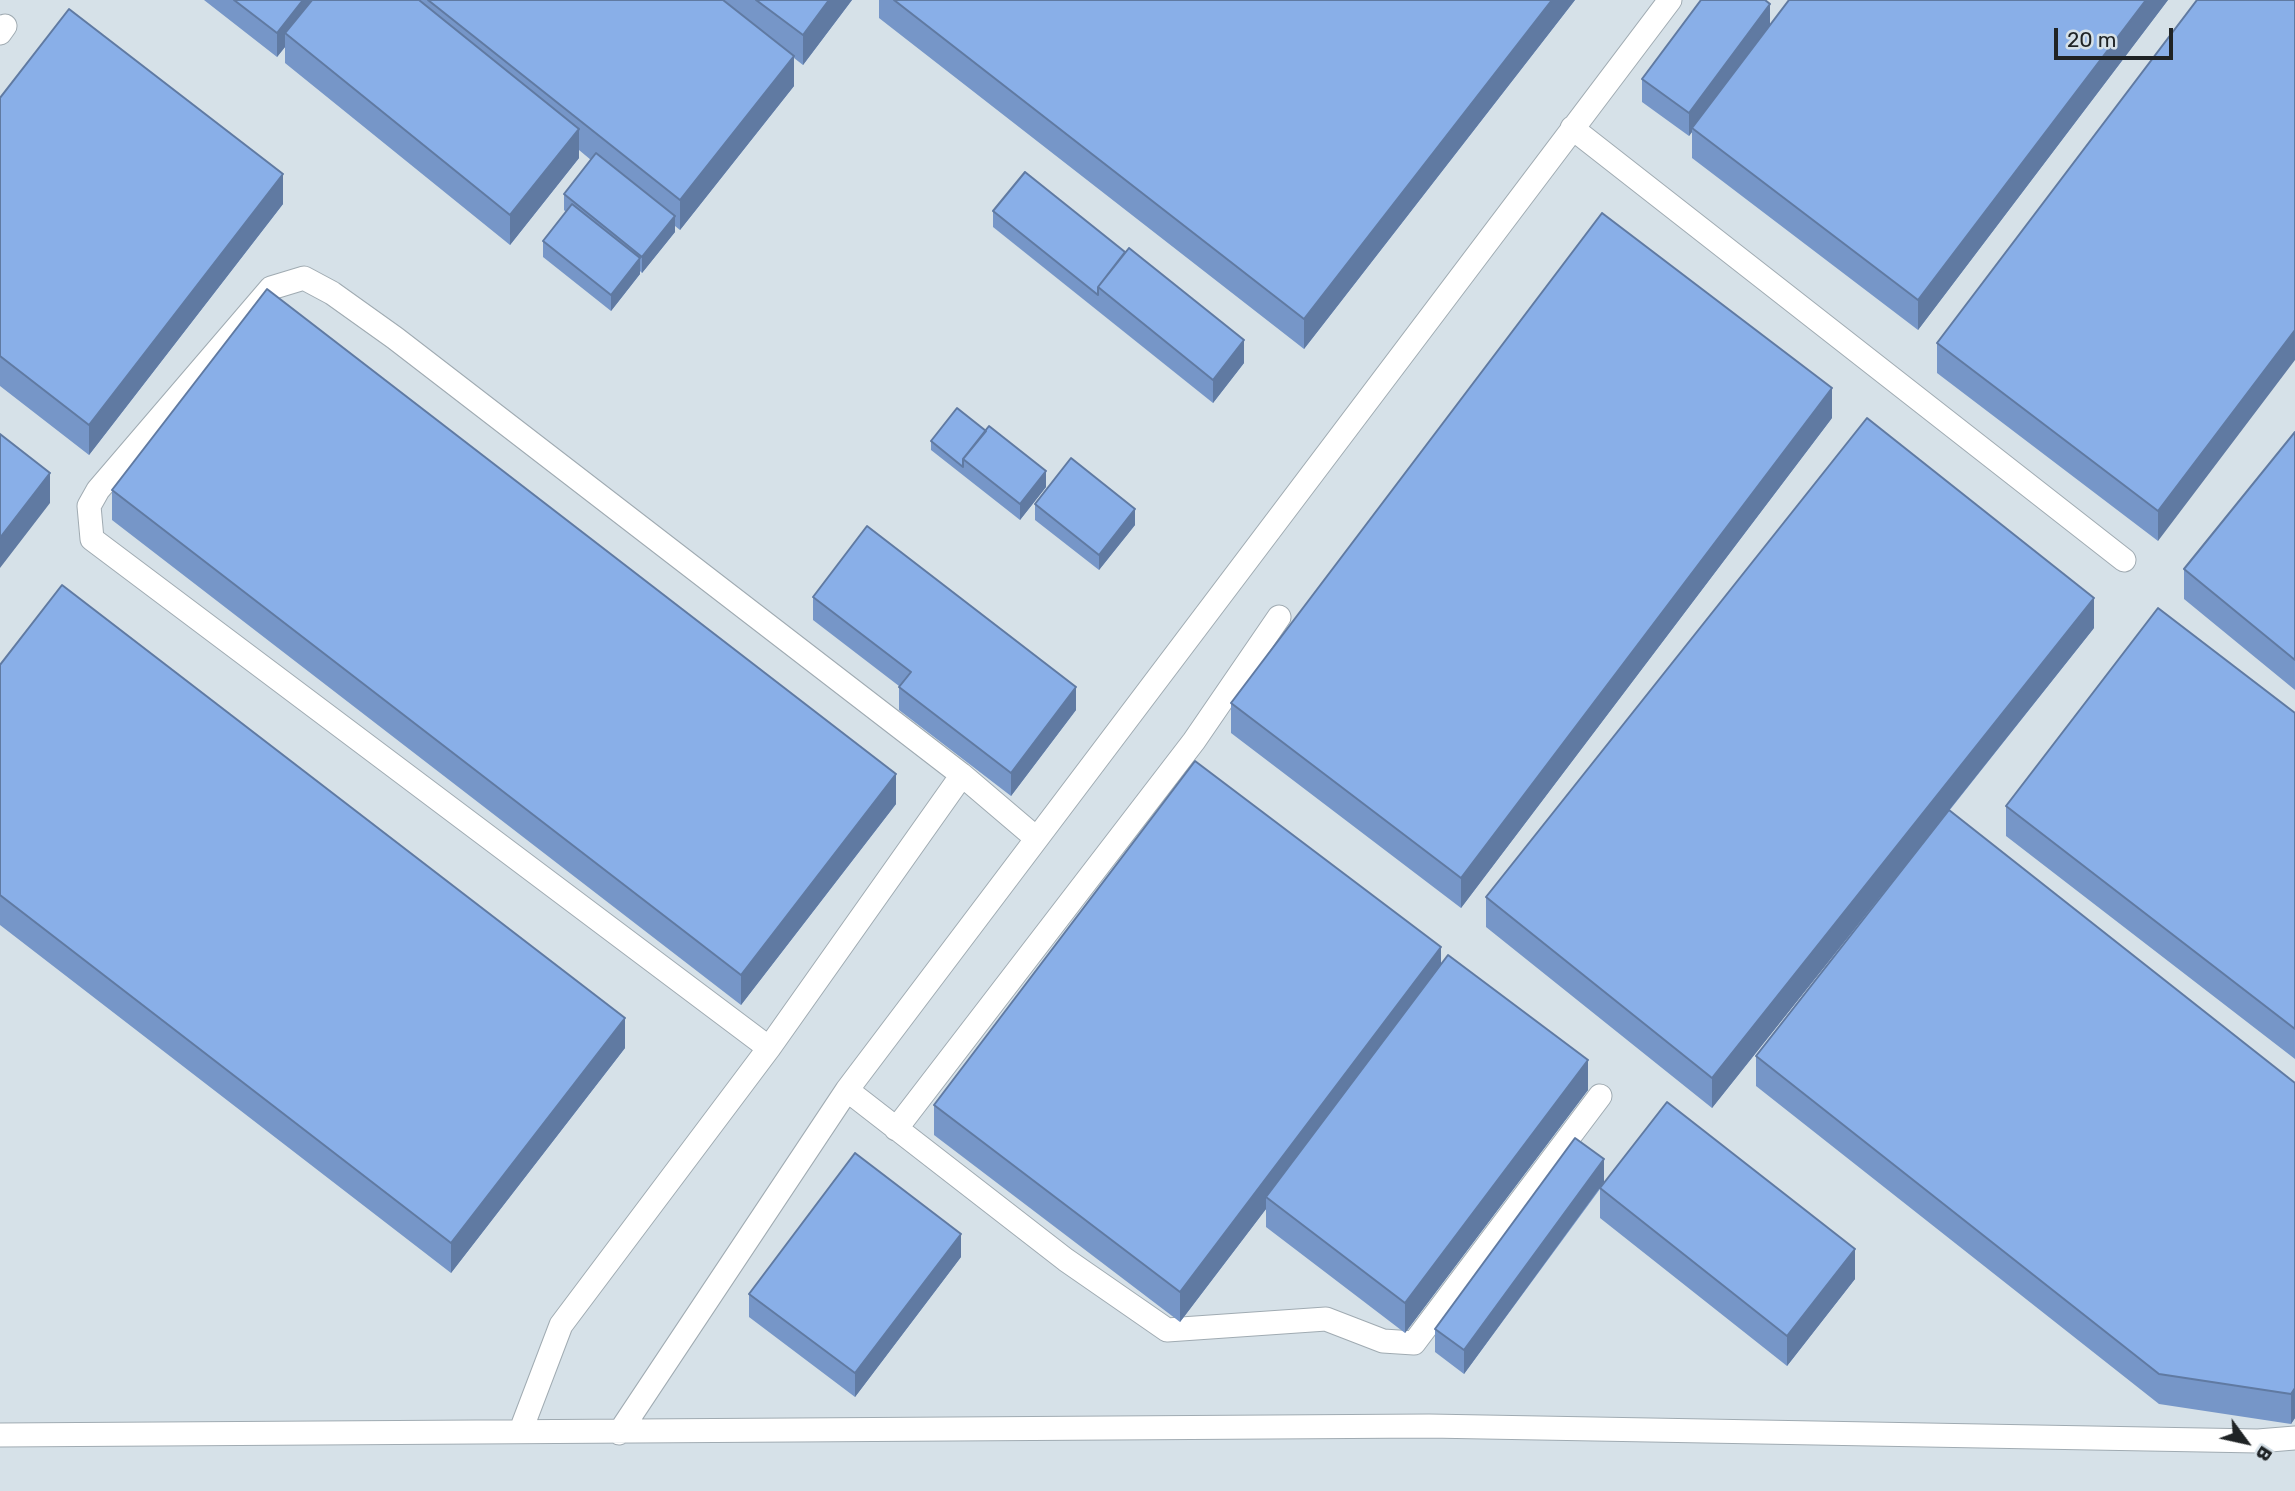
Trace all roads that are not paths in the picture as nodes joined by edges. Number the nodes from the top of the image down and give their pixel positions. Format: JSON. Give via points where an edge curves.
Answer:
{"nodes":[{"id":1,"x":1670,"y":0,"type":"edge"},
{"id":2,"x":1572,"y":128,"type":"junction"},
{"id":3,"x":2124,"y":560,"type":"dead end"},
{"id":4,"x":1279,"y":617,"type":"dead end"},
{"id":5,"x":962,"y":775,"type":"junction"},
{"id":6,"x":1036,"y":838,"type":"junction"},
{"id":7,"x":769,"y":1048,"type":"junction"},
{"id":8,"x":847,"y":1090,"type":"junction"},
{"id":9,"x":1600,"y":1097,"type":"dead end"},
{"id":10,"x":896,"y":1129,"type":"junction"},
{"id":11,"x":521,"y":1430,"type":"junction"},
{"id":12,"x":619,"y":1433,"type":"junction"},
{"id":13,"x":0,"y":1435,"type":"edge"},
{"id":14,"x":2295,"y":1438,"type":"edge"}],
"edges":[{"from":1,"to":2,"type":"lane"},
{"from":2,"to":3,"type":"lane"},
{"from":2,"to":6,"type":"lane"},
{"from":4,"to":10,"type":"lane","via":[[1194,741]]},
{"from":5,"to":6,"type":"lane"},
{"from":5,"to":7,"type":"lane"},
{"from":5,"to":7,"type":"lane","via":[[395,338],[304,278],[271,288],[98,490],[89,506],[92,539]]},
{"from":6,"to":8,"type":"lane"},
{"from":7,"to":11,"type":"lane","via":[[561,1325]]},
{"from":8,"to":10,"type":"lane"},
{"from":8,"to":12,"type":"lane"},
{"from":9,"to":10,"type":"lane","via":[[1414,1343],[1382,1341],[1326,1319],[1167,1331]]},
{"from":11,"to":12,"type":"lane"},
{"from":11,"to":13,"type":"lane"},
{"from":12,"to":14,"type":"lane","via":[[1429,1426]]}]}
